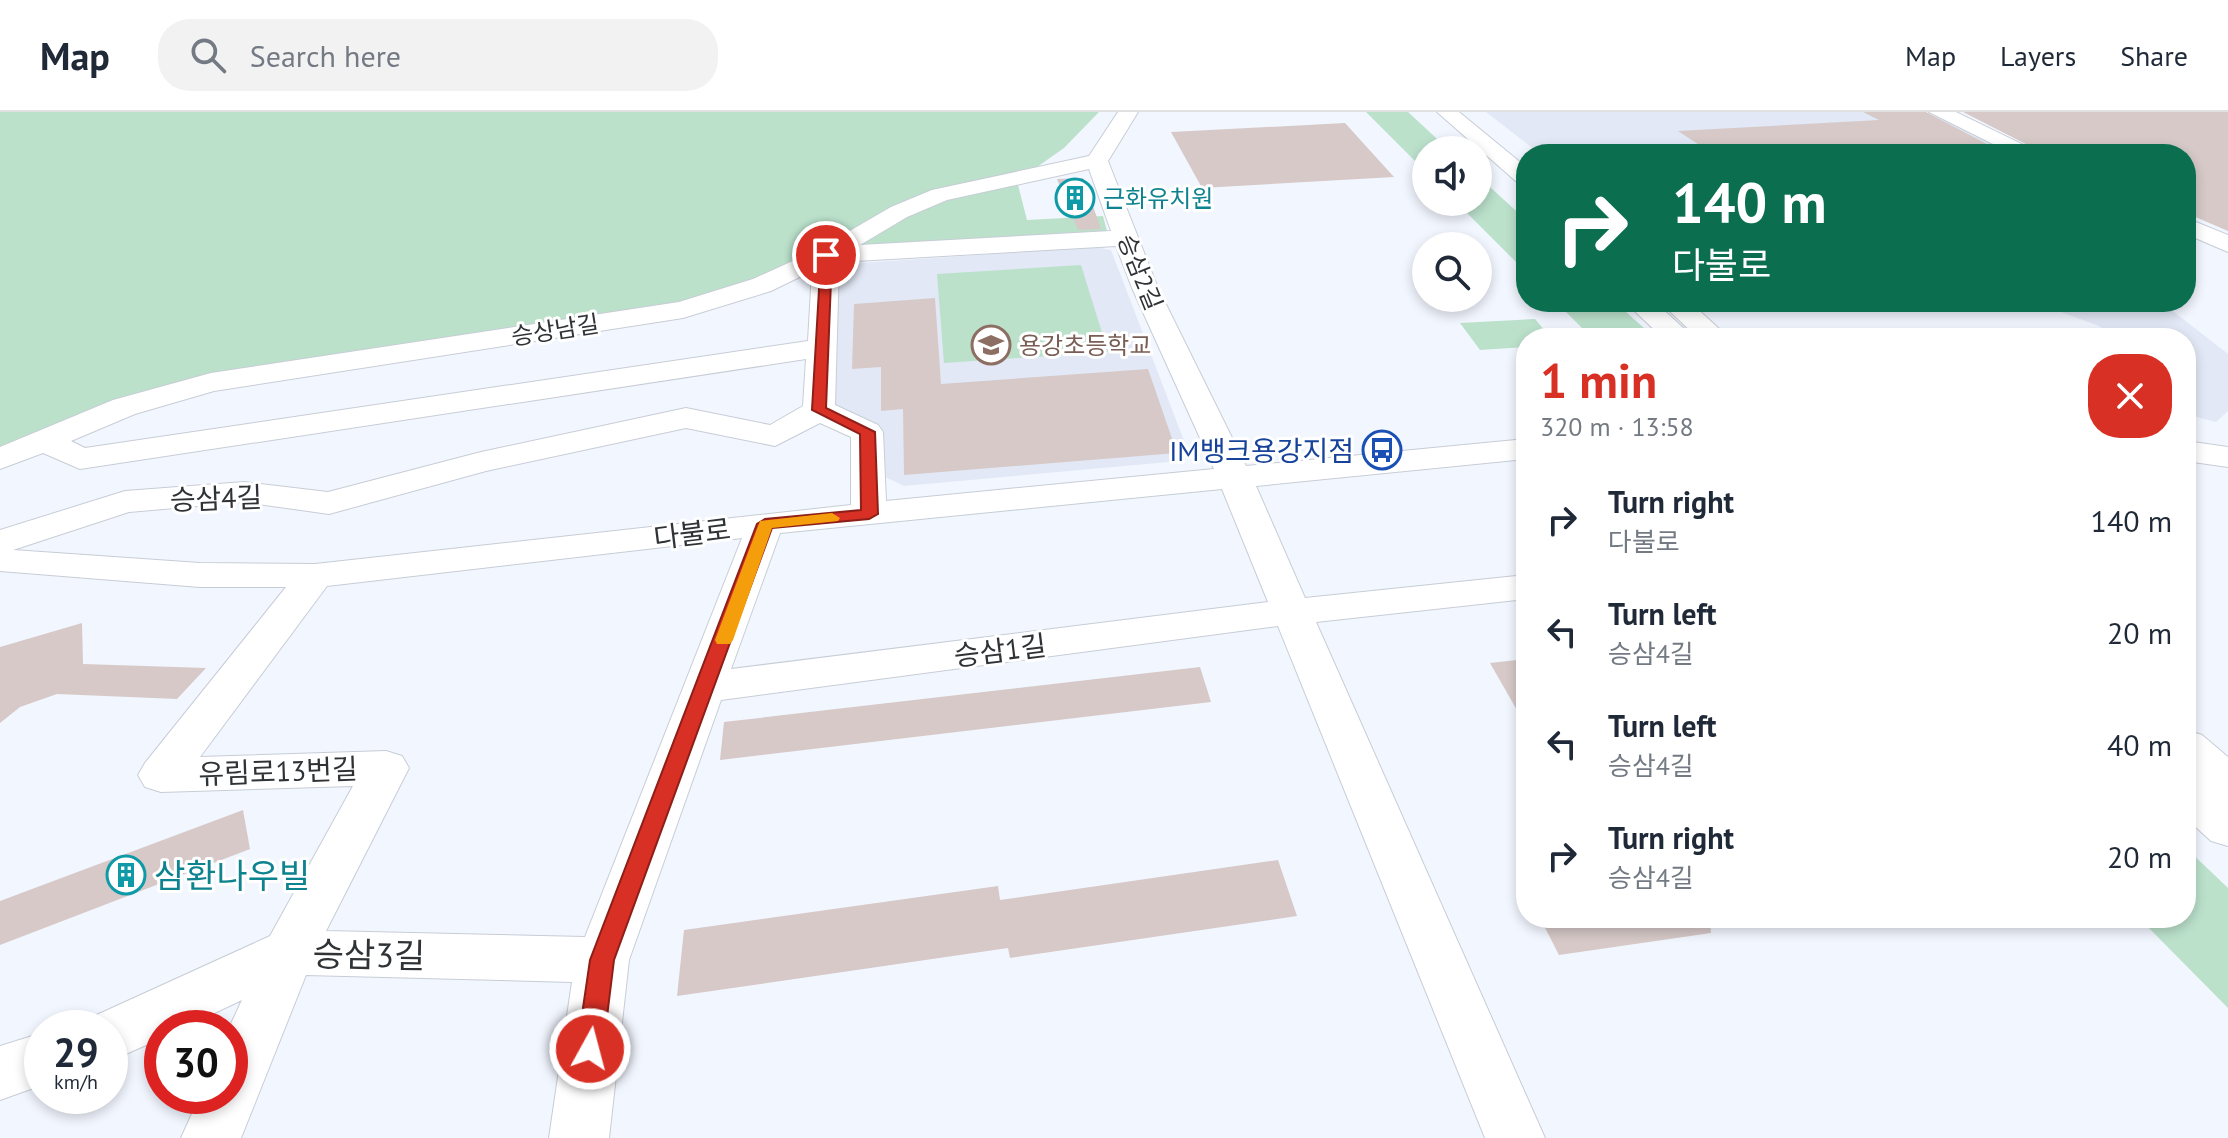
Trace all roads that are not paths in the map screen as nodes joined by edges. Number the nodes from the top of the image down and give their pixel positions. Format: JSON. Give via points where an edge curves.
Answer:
{"nodes":[{"id":1,"x":1128,"y":112,"type":"edge"},
{"id":2,"x":1423,"y":112,"type":"edge"},
{"id":3,"x":1447,"y":112,"type":"edge"},
{"id":4,"x":1939,"y":112,"type":"edge"},
{"id":5,"x":1450,"y":136,"type":"edge"},
{"id":6,"x":2009,"y":144,"type":"edge"},
{"id":7,"x":1097,"y":161,"type":"junction"},
{"id":8,"x":1516,"y":170,"type":"edge"},
{"id":9,"x":1492,"y":174,"type":"edge"},
{"id":10,"x":1516,"y":195,"type":"edge"},
{"id":11,"x":2196,"y":230,"type":"edge"},
{"id":12,"x":1125,"y":238,"type":"junction"},
{"id":13,"x":2228,"y":244,"type":"edge"},
{"id":14,"x":826,"y":255,"type":"junction"},
{"id":15,"x":1650,"y":312,"type":"edge"},
{"id":16,"x":1685,"y":312,"type":"edge"},
{"id":17,"x":1669,"y":328,"type":"edge"},
{"id":18,"x":1704,"y":328,"type":"edge"},
{"id":19,"x":499,"y":340,"type":"junction"},
{"id":20,"x":822,"y":348,"type":"junction"},
{"id":21,"x":819,"y":410,"type":"junction"},
{"id":22,"x":484,"y":430,"type":"junction"},
{"id":23,"x":43,"y":440,"type":"junction"},
{"id":24,"x":1516,"y":450,"type":"edge"},
{"id":25,"x":2196,"y":452,"type":"edge"},
{"id":26,"x":2228,"y":457,"type":"edge"},
{"id":27,"x":0,"y":459,"type":"edge"},
{"id":28,"x":1234,"y":476,"type":"junction"},
{"id":29,"x":869,"y":514,"type":"junction"},
{"id":30,"x":765,"y":524,"type":"junction"},
{"id":31,"x":0,"y":542,"type":"edge"},
{"id":32,"x":0,"y":560,"type":"edge"},
{"id":33,"x":315,"y":576,"type":"junction"},
{"id":34,"x":1516,"y":588,"type":"edge"},
{"id":35,"x":1292,"y":612,"type":"junction"},
{"id":36,"x":707,"y":687,"type":"junction"},
{"id":37,"x":2196,"y":755,"type":"edge"},
{"id":38,"x":2228,"y":783,"type":"edge"},
{"id":39,"x":2196,"y":799,"type":"edge"},
{"id":40,"x":2228,"y":828,"type":"edge"},
{"id":41,"x":289,"y":952,"type":"junction"},
{"id":42,"x":602,"y":960,"type":"junction"},
{"id":43,"x":128,"y":1028,"type":"edge"},
{"id":44,"x":248,"y":1049,"type":"edge"},
{"id":45,"x":24,"y":1065,"type":"edge"},
{"id":46,"x":0,"y":1073,"type":"edge"},
{"id":47,"x":221,"y":1114,"type":"edge"},
{"id":48,"x":211,"y":1138,"type":"edge"},
{"id":49,"x":579,"y":1138,"type":"edge"},
{"id":50,"x":1515,"y":1138,"type":"edge"}],
"edges":[{"from":1,"to":7,"type":"street"},
{"from":2,"to":5,"type":"street"},
{"from":3,"to":8,"type":"street"},
{"from":4,"to":6,"type":"street"},
{"from":7,"to":12,"type":"street","name":"승삼2길"},
{"from":7,"to":14,"type":"street","name":"승상남길","via":[[940,195],[899,212]]},
{"from":9,"to":10,"type":"street"},
{"from":11,"to":13,"type":"street"},
{"from":12,"to":14,"type":"street"},
{"from":12,"to":28,"type":"street","name":"승삼2길"},
{"from":14,"to":19,"type":"street","name":"승상남길","via":[[762,285],[683,310]]},
{"from":14,"to":20,"type":"street"},
{"from":15,"to":17,"type":"street"},
{"from":16,"to":18,"type":"street"},
{"from":19,"to":22,"type":"street"},
{"from":19,"to":23,"type":"street","name":"승상남길","via":[[211,382],[124,407]]},
{"from":20,"to":21,"type":"street"},
{"from":20,"to":22,"type":"street","name":"승삼4길"},
{"from":21,"to":22,"type":"street","name":"승삼4길","via":[[775,436],[686,418]]},
{"from":21,"to":29,"type":"street","via":[[867,432]]},
{"from":22,"to":23,"type":"street","name":"승삼4길","via":[[80,459]]},
{"from":22,"to":31,"type":"street","name":"승삼4길","via":[[329,503],[244,492],[125,502]]},
{"from":23,"to":27,"type":"street","name":"승상남길"},
{"from":24,"to":28,"type":"street","name":"다불로"},
{"from":25,"to":26,"type":"street"},
{"from":28,"to":29,"type":"street","name":"다불로"},
{"from":28,"to":35,"type":"street"},
{"from":29,"to":30,"type":"street","name":"다불로"},
{"from":30,"to":33,"type":"street","name":"다불로"},
{"from":30,"to":36,"type":"street"},
{"from":32,"to":33,"type":"street","name":"다불로","via":[[200,575]]},
{"from":33,"to":41,"type":"street","name":"유림로13번길","via":[[161,775],[386,768]]},
{"from":34,"to":35,"type":"street","name":"승삼1길"},
{"from":35,"to":36,"type":"street","name":"승삼1길"},
{"from":35,"to":50,"type":"street"},
{"from":36,"to":42,"type":"street"},
{"from":37,"to":38,"type":"street"},
{"from":39,"to":40,"type":"street"},
{"from":41,"to":42,"type":"street","name":"승삼3길"},
{"from":41,"to":43,"type":"street"},
{"from":41,"to":44,"type":"street","name":"승삼3길"},
{"from":42,"to":49,"type":"street"},
{"from":45,"to":46,"type":"street"},
{"from":47,"to":48,"type":"street","name":"승삼3길"}]}
